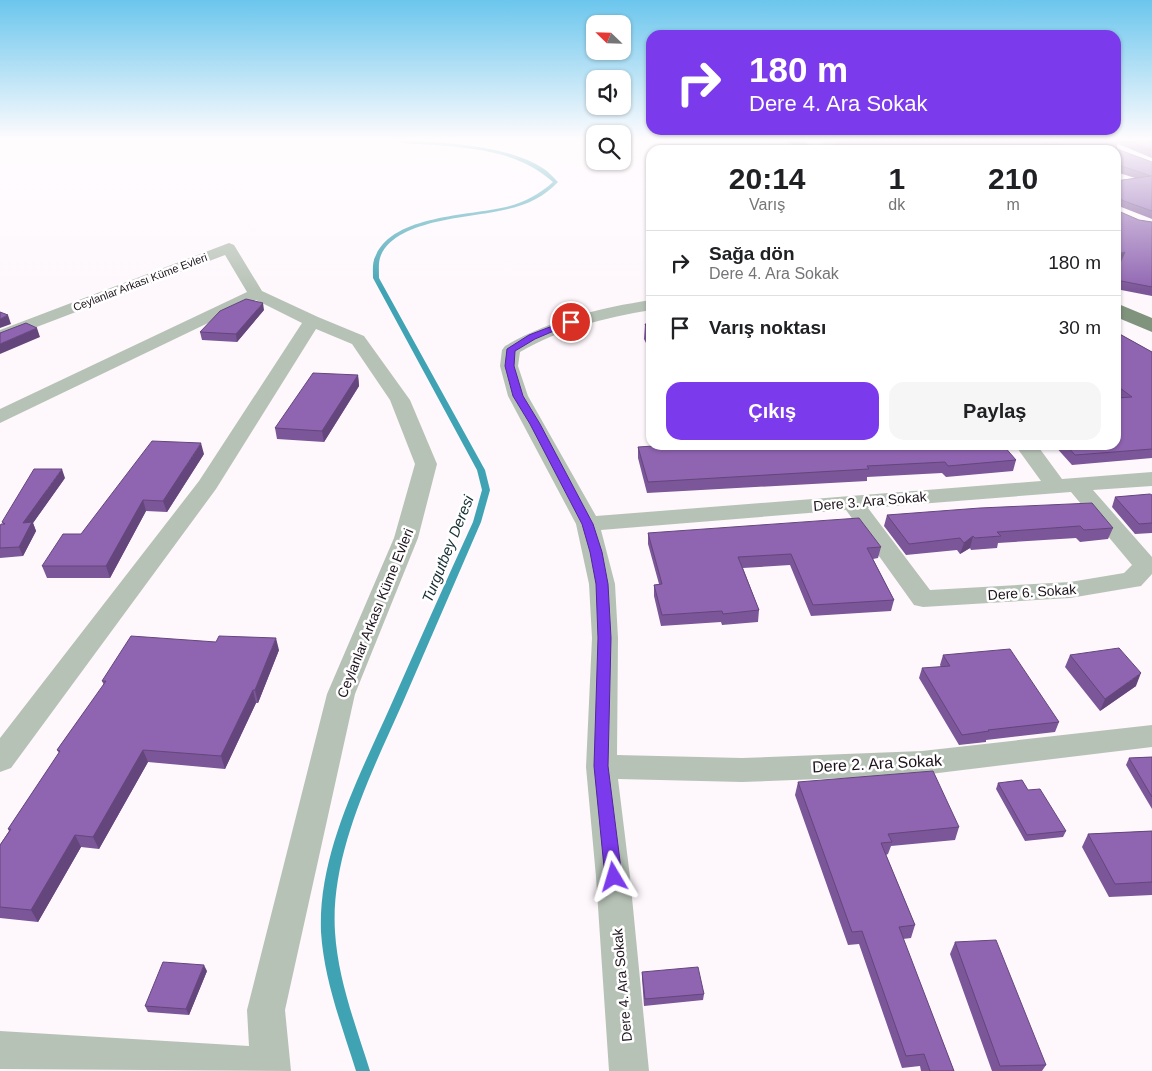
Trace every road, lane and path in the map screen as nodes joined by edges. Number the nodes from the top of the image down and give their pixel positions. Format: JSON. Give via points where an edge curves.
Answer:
{"nodes":[{"id":1,"x":256,"y":294,"type":"junction"},
{"id":2,"x":646,"y":306,"type":"edge"},
{"id":3,"x":1121,"y":311,"type":"edge"},
{"id":4,"x":312,"y":321,"type":"junction"},
{"id":5,"x":1152,"y":326,"type":"edge"},
{"id":6,"x":0,"y":336,"type":"edge"},
{"id":7,"x":0,"y":417,"type":"edge"},
{"id":8,"x":1031,"y":450,"type":"edge"},
{"id":9,"x":1152,"y":479,"type":"edge"},
{"id":10,"x":1065,"y":485,"type":"junction"},
{"id":11,"x":852,"y":502,"type":"junction"},
{"id":12,"x":588,"y":524,"type":"junction"},
{"id":13,"x":1152,"y":736,"type":"edge"},
{"id":14,"x":0,"y":760,"type":"edge"},
{"id":15,"x":601,"y":766,"type":"junction"},
{"id":16,"x":0,"y":1050,"type":"edge"},
{"id":17,"x":271,"y":1069,"type":"edge"},
{"id":18,"x":629,"y":1071,"type":"edge"}],
"edges":[{"from":1,"to":4,"type":"street","name":"Ceylanlar Arkası Küme Evleri"},
{"from":1,"to":6,"type":"street","name":"Ceylanlar Arkası Küme Evleri","via":[[229,248]]},
{"from":1,"to":7,"type":"street"},
{"from":2,"to":12,"type":"street","name":"Dere 4. Ara Sokak","via":[[571,322],[532,337],[510,350],[509,366],[518,396]]},
{"from":3,"to":5,"type":"main road"},
{"from":4,"to":14,"type":"street","via":[[208,484]]},
{"from":4,"to":17,"type":"street","name":"Ceylanlar Arkası Küme Evleri","via":[[358,340],[400,400],[426,464],[406,538],[341,694],[266,1010]]},
{"from":8,"to":10,"type":"street"},
{"from":9,"to":10,"type":"street","name":"Dere 3. Ara Sokak"},
{"from":10,"to":11,"type":"street","name":"Dere 3. Ara Sokak"},
{"from":10,"to":11,"type":"street","name":"Dere 6. Sokak","via":[[1146,566],[1132,580],[1070,590],[923,599]]},
{"from":11,"to":12,"type":"street","name":"Dere 3. Ara Sokak"},
{"from":12,"to":15,"type":"street","name":"Dere 4. Ara Sokak","via":[[602,584],[605,638]]},
{"from":13,"to":15,"type":"street","name":"Dere 2. Ara Sokak","via":[[922,763],[742,770]]},
{"from":15,"to":18,"type":"street","name":"Dere 4. Ara Sokak","via":[[614,877]]},
{"from":16,"to":17,"type":"street","name":"Ceylanlar Arkası Küme Evleri"}]}
